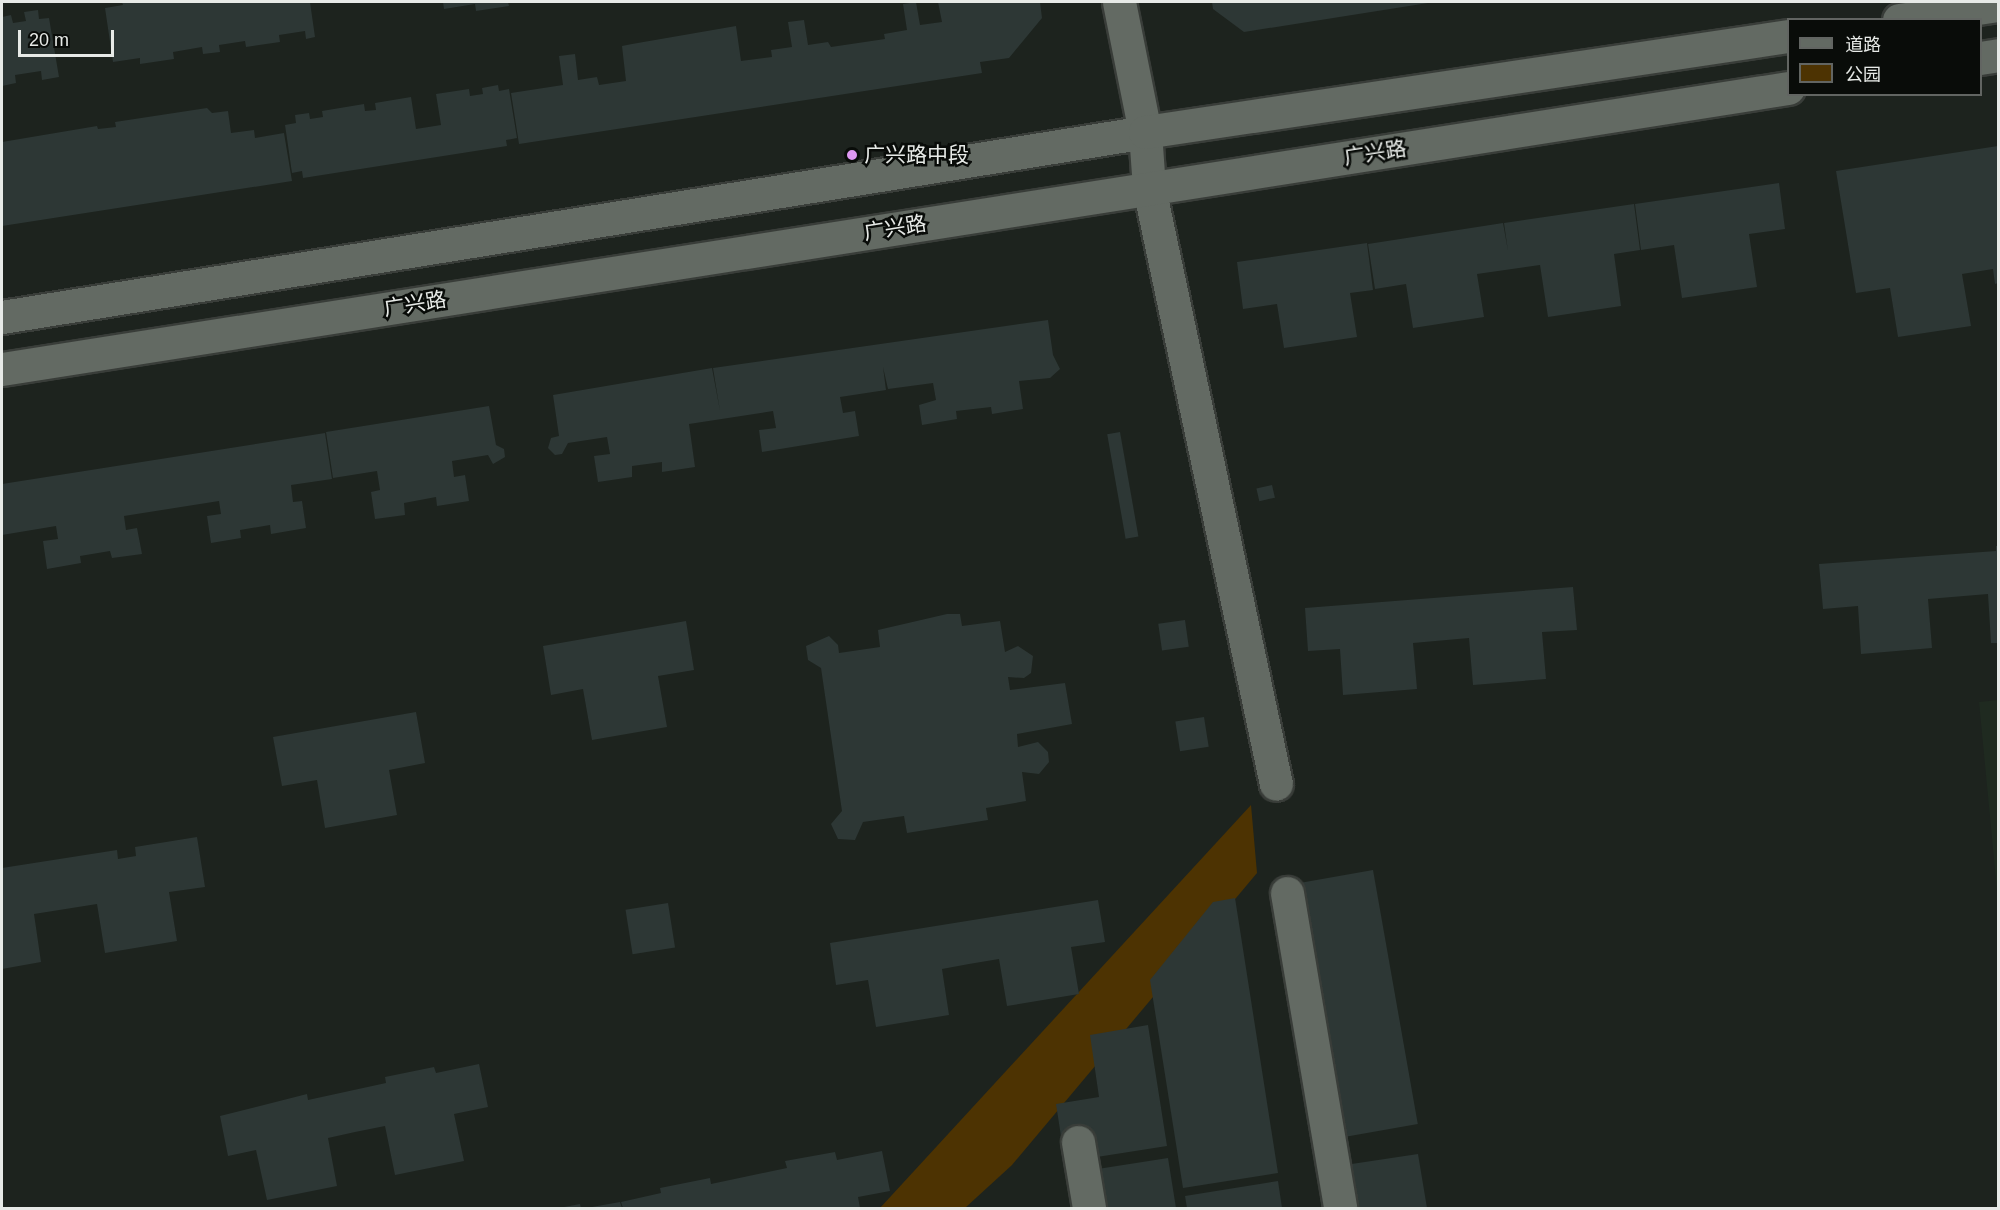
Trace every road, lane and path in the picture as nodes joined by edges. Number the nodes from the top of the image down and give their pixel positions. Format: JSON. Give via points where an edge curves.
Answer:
{"nodes":[{"id":1,"x":1119,"y":2,"type":"edge"},
{"id":2,"x":1998,"y":4,"type":"edge"},
{"id":3,"x":1911,"y":18,"type":"edge"},
{"id":4,"x":1787,"y":36,"type":"edge"},
{"id":5,"x":1998,"y":55,"type":"edge"},
{"id":6,"x":1982,"y":57,"type":"edge"},
{"id":7,"x":1787,"y":88,"type":"edge"},
{"id":8,"x":1145,"y":132,"type":"junction"},
{"id":9,"x":1149,"y":188,"type":"junction"},
{"id":10,"x":2,"y":317,"type":"edge"},
{"id":11,"x":2,"y":369,"type":"edge"},
{"id":12,"x":1276,"y":784,"type":"dead end"},
{"id":13,"x":1287,"y":893,"type":"dead end"},
{"id":14,"x":1078,"y":1142,"type":"dead end"},
{"id":15,"x":1089,"y":1209,"type":"edge"},
{"id":16,"x":1340,"y":1209,"type":"edge"}],
"edges":[{"from":1,"to":8,"type":"street"},
{"from":2,"to":3,"type":"street"},
{"from":4,"to":8,"type":"street"},
{"from":5,"to":6,"type":"street"},
{"from":7,"to":9,"type":"street","name":"广兴路"},
{"from":8,"to":9,"type":"street"},
{"from":8,"to":10,"type":"street"},
{"from":9,"to":11,"type":"street","name":"广兴路"},
{"from":9,"to":12,"type":"street"},
{"from":13,"to":16,"type":"street"},
{"from":14,"to":15,"type":"street"}]}
